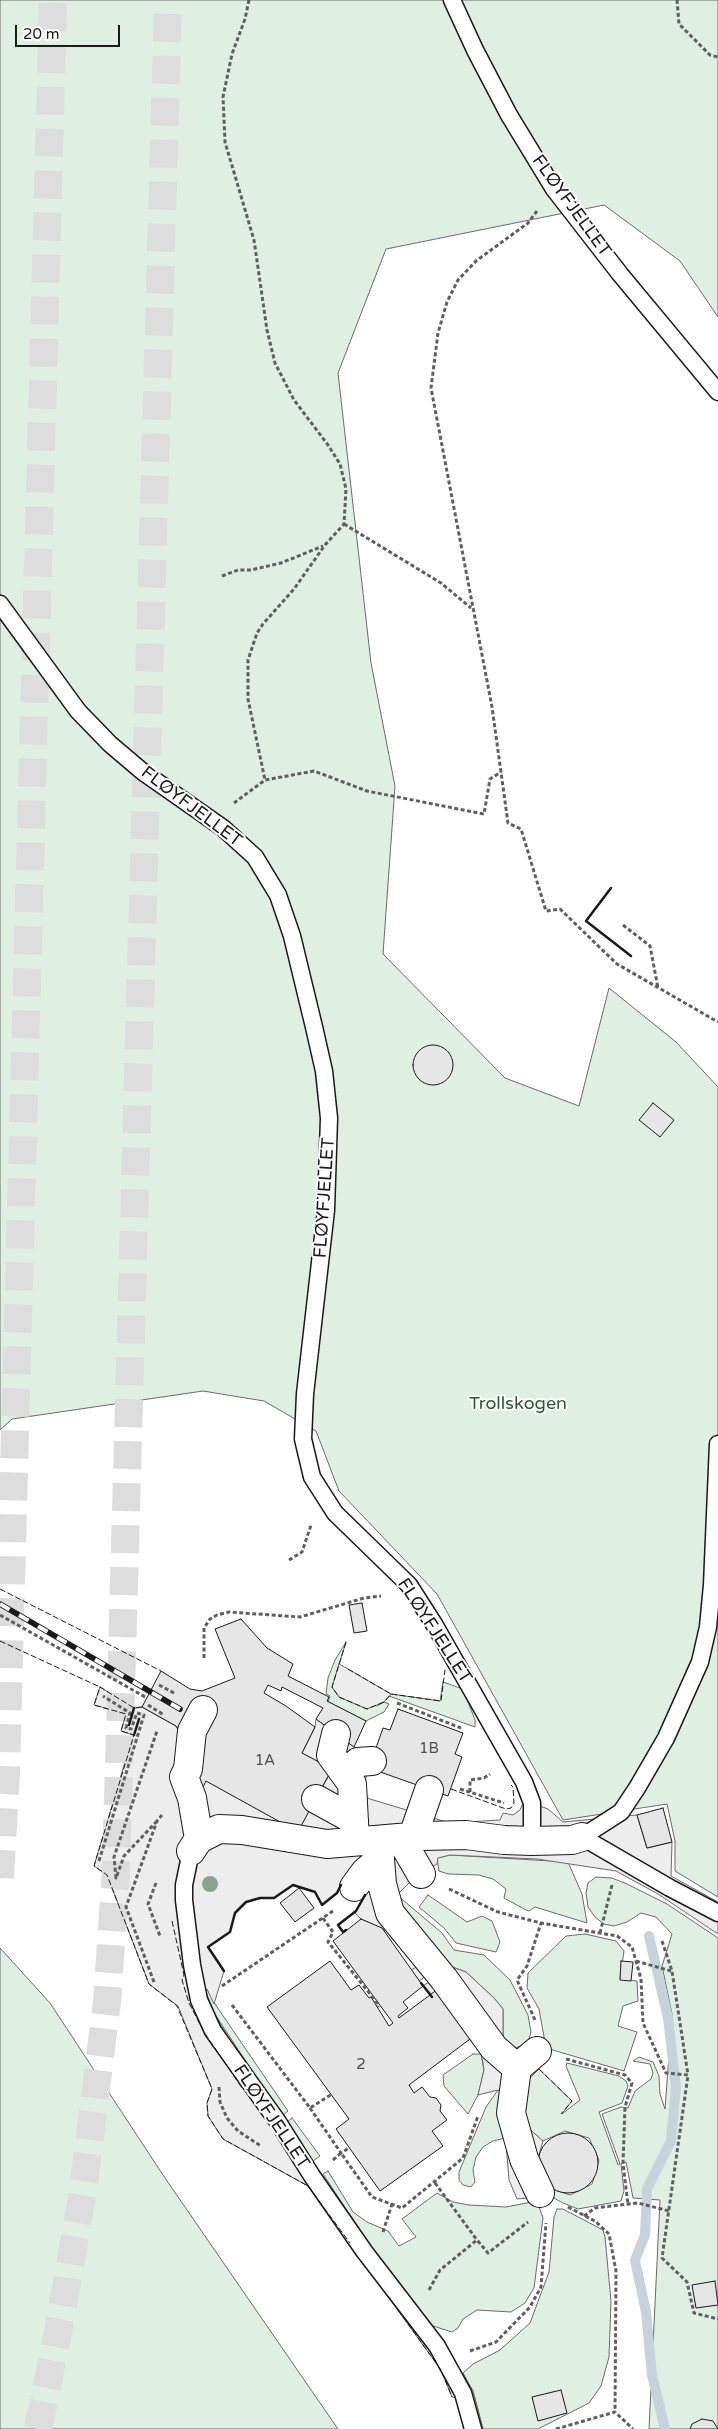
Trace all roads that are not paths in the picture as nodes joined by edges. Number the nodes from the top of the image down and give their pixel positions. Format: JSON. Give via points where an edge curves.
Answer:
{"nodes":[{"id":1,"x":452,"y":0,"type":"edge"},
{"id":2,"x":718,"y":392,"type":"edge"},
{"id":3,"x":0,"y":604,"type":"edge"},
{"id":4,"x":718,"y":1444,"type":"edge"},
{"id":5,"x":203,"y":1710,"type":"dead end"},
{"id":6,"x":336,"y":1734,"type":"dead end"},
{"id":7,"x":372,"y":1760,"type":"dead end"},
{"id":8,"x":346,"y":1775,"type":"junction"},
{"id":9,"x":429,"y":1790,"type":"dead end"},
{"id":10,"x":316,"y":1799,"type":"dead end"},
{"id":11,"x":582,"y":1836,"type":"junction"},
{"id":12,"x":380,"y":1839,"type":"junction"},
{"id":13,"x":532,"y":1841,"type":"junction"},
{"id":14,"x":195,"y":1845,"type":"junction"},
{"id":15,"x":421,"y":1874,"type":"road end"},
{"id":16,"x":354,"y":1886,"type":"dead end"},
{"id":17,"x":718,"y":1913,"type":"edge"},
{"id":18,"x":543,"y":2201,"type":"road end"},
{"id":19,"x":473,"y":2429,"type":"edge"}],
"edges":[{"from":1,"to":2,"type":"lane","name":"FLØYFJELLET","via":[[509,115],[554,189]]},
{"from":3,"to":13,"type":"lane","name":"FLØYFJELLET","via":[[78,711],[143,772],[211,819],[255,857],[278,895],[292,936],[324,1071],[329,1118],[329,1162],[318,1291],[305,1394],[304,1439],[312,1477],[323,1498],[354,1533],[409,1585],[524,1782],[532,1803]]},
{"from":4,"to":11,"type":"lane","via":[[712,1585],[708,1627],[700,1662],[666,1738],[638,1788],[621,1812]]},
{"from":5,"to":14,"type":"street","name":"FLØYFJELLET","via":[[191,1733],[188,1769],[184,1777]]},
{"from":6,"to":8,"type":"street","via":[[331,1755]]},
{"from":7,"to":8,"type":"street","via":[[358,1762]]},
{"from":8,"to":12,"type":"street"},
{"from":9,"to":12,"type":"street"},
{"from":10,"to":12,"type":"street"},
{"from":11,"to":13,"type":"street","via":[[572,1840]]},
{"from":11,"to":17,"type":"lane"},
{"from":12,"to":13,"type":"street","via":[[466,1835]]},
{"from":12,"to":14,"type":"street","via":[[327,1844],[248,1819],[219,1829]]},
{"from":12,"to":15,"type":"street"},
{"from":12,"to":16,"type":"street","via":[[365,1872]]},
{"from":12,"to":18,"type":"street","via":[[382,1884],[390,1913],[494,2048],[527,2059],[511,2113],[524,2159]]},
{"from":14,"to":19,"type":"lane","name":"FLØYFJELLET","via":[[184,1885],[192,1966],[199,2000],[213,2031],[312,2176],[437,2346],[463,2393]]}]}
